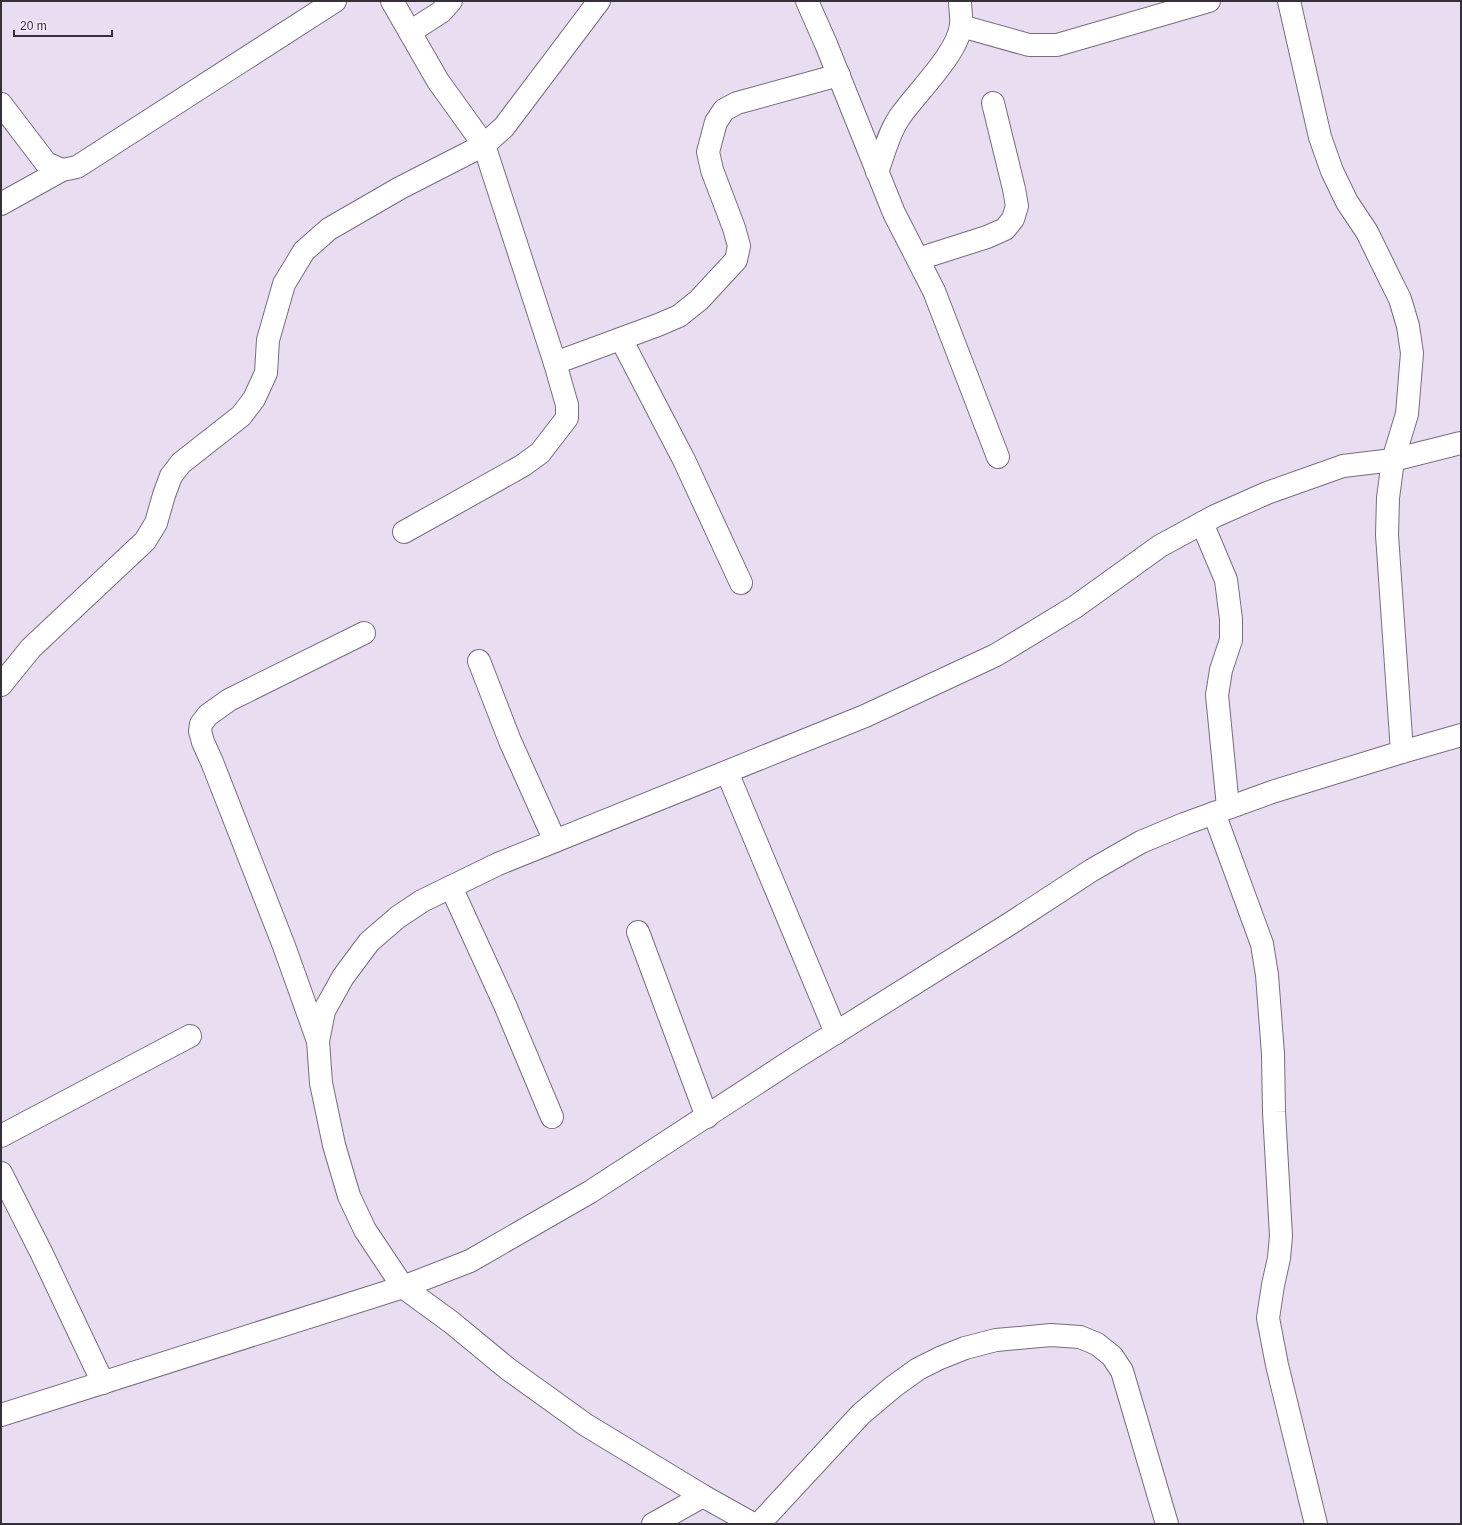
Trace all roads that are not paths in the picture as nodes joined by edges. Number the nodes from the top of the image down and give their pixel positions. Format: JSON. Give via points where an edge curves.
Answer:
{"nodes":[{"id":1,"x":335,"y":1,"type":"edge"},
{"id":2,"x":392,"y":1,"type":"edge"},
{"id":3,"x":451,"y":1,"type":"edge"},
{"id":4,"x":807,"y":1,"type":"edge"},
{"id":5,"x":960,"y":1,"type":"edge"},
{"id":6,"x":1209,"y":1,"type":"edge"},
{"id":7,"x":1289,"y":1,"type":"edge"},
{"id":8,"x":591,"y":4,"type":"edge"},
{"id":9,"x":961,"y":26,"type":"junction"},
{"id":10,"x":410,"y":32,"type":"junction"},
{"id":11,"x":839,"y":75,"type":"junction"},
{"id":12,"x":992,"y":103,"type":"dead end"},
{"id":13,"x":1,"y":104,"type":"edge"},
{"id":14,"x":484,"y":145,"type":"junction"},
{"id":15,"x":62,"y":170,"type":"junction"},
{"id":16,"x":878,"y":172,"type":"junction"},
{"id":17,"x":1,"y":204,"type":"edge"},
{"id":18,"x":918,"y":259,"type":"junction"},
{"id":19,"x":621,"y":339,"type":"junction"},
{"id":20,"x":555,"y":363,"type":"junction"},
{"id":21,"x":1461,"y":443,"type":"edge"},
{"id":22,"x":998,"y":457,"type":"dead end"},
{"id":23,"x":1393,"y":460,"type":"junction"},
{"id":24,"x":1202,"y":523,"type":"junction"},
{"id":25,"x":404,"y":532,"type":"dead end"},
{"id":26,"x":740,"y":583,"type":"dead end"},
{"id":27,"x":364,"y":633,"type":"dead end"},
{"id":28,"x":479,"y":661,"type":"dead end"},
{"id":29,"x":1,"y":685,"type":"edge"},
{"id":30,"x":1461,"y":735,"type":"edge"},
{"id":31,"x":1402,"y":752,"type":"junction"},
{"id":32,"x":727,"y":772,"type":"junction"},
{"id":33,"x":1221,"y":810,"type":"junction"},
{"id":34,"x":555,"y":841,"type":"junction"},
{"id":35,"x":451,"y":887,"type":"junction"},
{"id":36,"x":638,"y":932,"type":"dead end"},
{"id":37,"x":836,"y":1033,"type":"junction"},
{"id":38,"x":190,"y":1036,"type":"dead end"},
{"id":39,"x":318,"y":1041,"type":"junction"},
{"id":40,"x":552,"y":1117,"type":"dead end"},
{"id":41,"x":707,"y":1117,"type":"junction"},
{"id":42,"x":1,"y":1136,"type":"edge"},
{"id":43,"x":1,"y":1173,"type":"edge"},
{"id":44,"x":403,"y":1287,"type":"junction"},
{"id":45,"x":103,"y":1383,"type":"junction"},
{"id":46,"x":2,"y":1413,"type":"edge"},
{"id":47,"x":703,"y":1496,"type":"junction"},
{"id":48,"x":653,"y":1524,"type":"edge"},
{"id":49,"x":753,"y":1524,"type":"edge"},
{"id":50,"x":759,"y":1524,"type":"edge"},
{"id":51,"x":1167,"y":1524,"type":"edge"},
{"id":52,"x":1316,"y":1524,"type":"edge"}],
"edges":[{"from":1,"to":15,"type":"street","via":[[77,167]]},
{"from":2,"to":10,"type":"street"},
{"from":3,"to":10,"type":"street","via":[[441,12]]},
{"from":4,"to":11,"type":"street"},
{"from":5,"to":9,"type":"street"},
{"from":6,"to":9,"type":"street","via":[[1057,45],[1029,45]]},
{"from":7,"to":23,"type":"street","via":[[1320,137],[1332,171],[1347,202],[1367,232],[1400,299],[1408,326],[1412,353],[1407,414]]},
{"from":8,"to":14,"type":"street","via":[[504,127]]},
{"from":9,"to":16,"type":"street","via":[[947,57],[898,119]]},
{"from":10,"to":14,"type":"street","via":[[438,81]]},
{"from":11,"to":16,"type":"street"},
{"from":11,"to":19,"type":"street","via":[[737,103],[724,110],[716,122],[708,152],[712,170],[740,246],[736,260],[700,300],[679,316]]},
{"from":12,"to":18,"type":"street","via":[[1014,189],[1017,206],[1013,219],[1005,229],[987,237]]},
{"from":13,"to":15,"type":"street","via":[[46,162]]},
{"from":14,"to":20,"type":"street"},
{"from":14,"to":29,"type":"street","via":[[400,188],[329,229],[304,252],[284,284],[268,340],[266,373],[254,399],[241,416],[180,463],[171,476],[156,523],[145,541],[31,648]]},
{"from":15,"to":17,"type":"street"},
{"from":16,"to":18,"type":"street","via":[[894,213]]},
{"from":18,"to":22,"type":"street","via":[[934,290]]},
{"from":19,"to":20,"type":"street"},
{"from":19,"to":26,"type":"street","via":[[684,460]]},
{"from":20,"to":25,"type":"street","via":[[567,405],[567,418],[540,453],[522,466]]},
{"from":21,"to":23,"type":"street"},
{"from":23,"to":24,"type":"street","via":[[1343,466],[1267,493]]},
{"from":23,"to":31,"type":"street","via":[[1387,535]]},
{"from":24,"to":32,"type":"street","via":[[1160,546],[1075,607],[996,655],[865,716]]},
{"from":24,"to":33,"type":"street","via":[[1226,580],[1231,619],[1231,640],[1221,670],[1217,696]]},
{"from":27,"to":39,"type":"street","via":[[229,700],[208,715],[201,724],[200,731],[284,946]]},
{"from":28,"to":34,"type":"street","via":[[510,741]]},
{"from":30,"to":31,"type":"street"},
{"from":31,"to":33,"type":"street"},
{"from":32,"to":34,"type":"street"},
{"from":32,"to":37,"type":"street"},
{"from":33,"to":37,"type":"street","via":[[1141,842],[1092,870]]},
{"from":33,"to":52,"type":"street","via":[[1262,944],[1268,975],[1281,1236],[1268,1318]]},
{"from":34,"to":35,"type":"street","via":[[498,864]]},
{"from":35,"to":39,"type":"street","via":[[422,901],[398,917],[369,942],[343,977],[324,1011]]},
{"from":35,"to":40,"type":"street"},
{"from":36,"to":41,"type":"street"},
{"from":37,"to":41,"type":"street"},
{"from":38,"to":42,"type":"street"},
{"from":39,"to":44,"type":"street","via":[[321,1083],[334,1145],[349,1196],[364,1230]]},
{"from":41,"to":44,"type":"street","via":[[590,1192],[470,1261]]},
{"from":43,"to":45,"type":"street"},
{"from":44,"to":45,"type":"street"},
{"from":44,"to":47,"type":"street","via":[[508,1369],[586,1425]]},
{"from":45,"to":46,"type":"street"},
{"from":47,"to":48,"type":"street"},
{"from":47,"to":49,"type":"street"},
{"from":50,"to":51,"type":"street","via":[[861,1414],[918,1369],[965,1348],[996,1340],[1051,1334],[1080,1337],[1097,1344],[1112,1356],[1122,1371]]}]}
